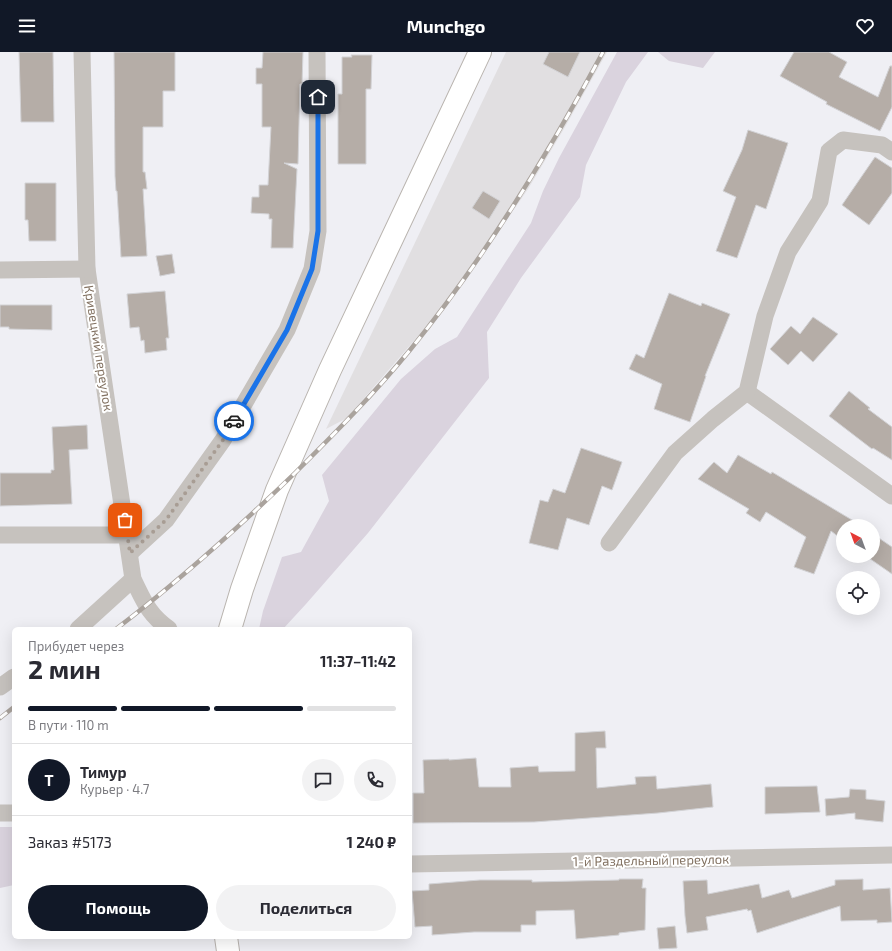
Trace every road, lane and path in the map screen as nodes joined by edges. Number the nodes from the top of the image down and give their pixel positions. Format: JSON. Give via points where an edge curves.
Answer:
{"nodes":[{"id":1,"x":82,"y":52,"type":"edge"},
{"id":2,"x":318,"y":52,"type":"edge"},
{"id":3,"x":480,"y":52,"type":"edge"},
{"id":4,"x":892,"y":152,"type":"edge"},
{"id":5,"x":87,"y":269,"type":"junction"},
{"id":6,"x":0,"y":270,"type":"edge"},
{"id":7,"x":747,"y":392,"type":"junction"},
{"id":8,"x":892,"y":496,"type":"edge"},
{"id":9,"x":0,"y":535,"type":"edge"},
{"id":10,"x":128,"y":535,"type":"junction"},
{"id":11,"x":609,"y":543,"type":"dead end"},
{"id":12,"x":130,"y":553,"type":"junction"},
{"id":13,"x":133,"y":579,"type":"junction"},
{"id":14,"x":80,"y":627,"type":"edge"},
{"id":15,"x":166,"y":627,"type":"edge"},
{"id":16,"x":231,"y":627,"type":"edge"},
{"id":17,"x":12,"y":678,"type":"edge"},
{"id":18,"x":0,"y":687,"type":"edge"},
{"id":19,"x":0,"y":813,"type":"edge"},
{"id":20,"x":12,"y":813,"type":"edge"},
{"id":21,"x":892,"y":855,"type":"edge"},
{"id":22,"x":412,"y":864,"type":"edge"},
{"id":23,"x":226,"y":939,"type":"edge"},
{"id":24,"x":228,"y":951,"type":"edge"}],
"edges":[{"from":1,"to":5,"type":"street","name":"Кривецкий переулок"},
{"from":2,"to":12,"type":"street","via":[[318,231],[312,269],[287,330],[223,440],[166,520]]},
{"from":3,"to":16,"type":"main road","via":[[330,370],[277,490]]},
{"from":4,"to":7,"type":"street","via":[[882,145],[843,140],[829,151],[820,200],[788,252],[764,316]]},
{"from":5,"to":6,"type":"street"},
{"from":5,"to":10,"type":"street","name":"Кривецкий переулок"},
{"from":7,"to":8,"type":"street"},
{"from":7,"to":11,"type":"street","via":[[675,453]]},
{"from":9,"to":10,"type":"street"},
{"from":10,"to":12,"type":"street","name":"Кривецкий переулок"},
{"from":12,"to":13,"type":"street","name":"Кривецкий переулок"},
{"from":13,"to":14,"type":"street"},
{"from":13,"to":15,"type":"street","name":"Кривецкий переулок","via":[[146,606]]},
{"from":17,"to":18,"type":"street"},
{"from":19,"to":20,"type":"street"},
{"from":21,"to":22,"type":"street","name":"1-й Раздельный переулок"},
{"from":23,"to":24,"type":"main road"}]}
